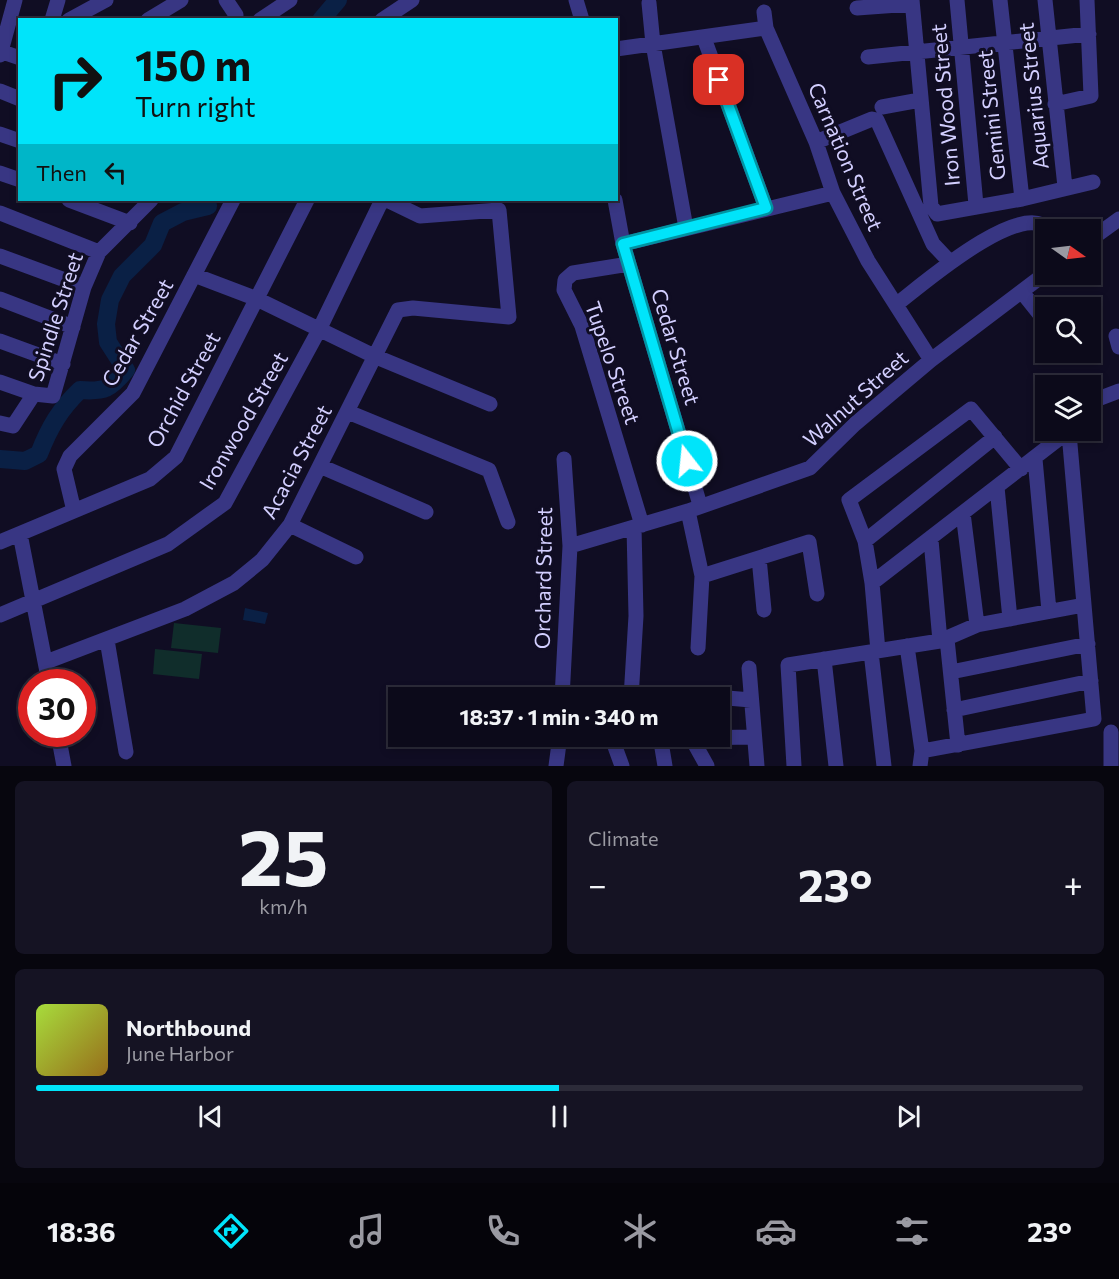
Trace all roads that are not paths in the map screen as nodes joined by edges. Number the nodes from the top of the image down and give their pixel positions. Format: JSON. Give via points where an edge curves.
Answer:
{"nodes":[{"id":1,"x":58,"y":0,"type":"edge"},
{"id":2,"x":106,"y":0,"type":"edge"},
{"id":3,"x":181,"y":0,"type":"edge"},
{"id":4,"x":226,"y":0,"type":"edge"},
{"id":5,"x":412,"y":0,"type":"edge"},
{"id":6,"x":576,"y":0,"type":"edge"},
{"id":7,"x":957,"y":0,"type":"edge"},
{"id":8,"x":1000,"y":0,"type":"edge"},
{"id":9,"x":1046,"y":0,"type":"edge"},
{"id":10,"x":1087,"y":0,"type":"edge"},
{"id":11,"x":281,"y":2,"type":"edge"},
{"id":12,"x":912,"y":2,"type":"edge"},
{"id":13,"x":649,"y":3,"type":"dead end"},
{"id":14,"x":857,"y":8,"type":"dead end"},
{"id":15,"x":16,"y":11,"type":"edge"},
{"id":16,"x":764,"y":12,"type":"dead end"},
{"id":17,"x":53,"y":18,"type":"edge"},
{"id":18,"x":73,"y":18,"type":"edge"},
{"id":19,"x":151,"y":18,"type":"edge"},
{"id":20,"x":237,"y":18,"type":"edge"},
{"id":21,"x":262,"y":18,"type":"edge"},
{"id":22,"x":385,"y":18,"type":"edge"},
{"id":23,"x":581,"y":18,"type":"edge"},
{"id":24,"x":766,"y":28,"type":"junction"},
{"id":25,"x":1089,"y":34,"type":"junction"},
{"id":26,"x":704,"y":38,"type":"junction"},
{"id":27,"x":1049,"y":39,"type":"junction"},
{"id":28,"x":653,"y":44,"type":"junction"},
{"id":29,"x":1005,"y":44,"type":"junction"},
{"id":30,"x":618,"y":49,"type":"edge"},
{"id":31,"x":961,"y":49,"type":"junction"},
{"id":32,"x":0,"y":53,"type":"edge"},
{"id":33,"x":916,"y":54,"type":"junction"},
{"id":34,"x":868,"y":57,"type":"dead end"},
{"id":35,"x":18,"y":58,"type":"edge"},
{"id":36,"x":0,"y":91,"type":"edge"},
{"id":37,"x":18,"y":98,"type":"edge"},
{"id":38,"x":921,"y":100,"type":"junction"},
{"id":39,"x":1055,"y":104,"type":"junction"},
{"id":40,"x":882,"y":107,"type":"dead end"},
{"id":41,"x":0,"y":134,"type":"edge"},
{"id":42,"x":18,"y":140,"type":"edge"},
{"id":43,"x":816,"y":142,"type":"junction"},
{"id":44,"x":0,"y":173,"type":"edge"},
{"id":45,"x":18,"y":179,"type":"edge"},
{"id":46,"x":1093,"y":182,"type":"dead end"},
{"id":47,"x":1065,"y":187,"type":"junction"},
{"id":48,"x":833,"y":193,"type":"junction"},
{"id":49,"x":1022,"y":199,"type":"junction"},
{"id":50,"x":72,"y":201,"type":"edge"},
{"id":51,"x":150,"y":201,"type":"edge"},
{"id":52,"x":232,"y":201,"type":"edge"},
{"id":53,"x":306,"y":201,"type":"edge"},
{"id":54,"x":382,"y":201,"type":"edge"},
{"id":55,"x":389,"y":201,"type":"edge"},
{"id":56,"x":615,"y":201,"type":"edge"},
{"id":57,"x":976,"y":205,"type":"junction"},
{"id":58,"x":766,"y":208,"type":"junction"},
{"id":59,"x":0,"y":213,"type":"edge"},
{"id":60,"x":1119,"y":219,"type":"edge"},
{"id":61,"x":130,"y":223,"type":"junction"},
{"id":62,"x":1035,"y":223,"type":"edge"},
{"id":63,"x":686,"y":228,"type":"junction"},
{"id":64,"x":1101,"y":232,"type":"edge"},
{"id":65,"x":623,"y":244,"type":"junction"},
{"id":66,"x":99,"y":252,"type":"junction"},
{"id":67,"x":0,"y":256,"type":"edge"},
{"id":68,"x":950,"y":262,"type":"junction"},
{"id":69,"x":629,"y":264,"type":"junction"},
{"id":70,"x":194,"y":275,"type":"junction"},
{"id":71,"x":1035,"y":282,"type":"edge"},
{"id":72,"x":84,"y":287,"type":"junction"},
{"id":73,"x":1022,"y":292,"type":"junction"},
{"id":74,"x":257,"y":299,"type":"junction"},
{"id":75,"x":0,"y":300,"type":"edge"},
{"id":76,"x":897,"y":304,"type":"junction"},
{"id":77,"x":1035,"y":308,"type":"edge"},
{"id":78,"x":73,"y":327,"type":"junction"},
{"id":79,"x":320,"y":330,"type":"junction"},
{"id":80,"x":0,"y":341,"type":"edge"},
{"id":81,"x":374,"y":356,"type":"junction"},
{"id":82,"x":931,"y":360,"type":"junction"},
{"id":83,"x":63,"y":364,"type":"junction"},
{"id":84,"x":0,"y":382,"type":"edge"},
{"id":85,"x":1119,"y":391,"type":"edge"},
{"id":86,"x":34,"y":394,"type":"junction"},
{"id":87,"x":1101,"y":398,"type":"edge"},
{"id":88,"x":490,"y":404,"type":"dead end"},
{"id":89,"x":348,"y":412,"type":"junction"},
{"id":90,"x":0,"y":423,"type":"edge"},
{"id":91,"x":995,"y":437,"type":"junction"},
{"id":92,"x":1058,"y":441,"type":"edge"},
{"id":93,"x":1071,"y":441,"type":"edge"},
{"id":94,"x":564,"y":459,"type":"dead end"},
{"id":95,"x":1035,"y":459,"type":"junction"},
{"id":96,"x":320,"y":466,"type":"junction"},
{"id":97,"x":1021,"y":469,"type":"junction"},
{"id":98,"x":997,"y":487,"type":"junction"},
{"id":99,"x":694,"y":508,"type":"junction"},
{"id":100,"x":74,"y":511,"type":"junction"},
{"id":101,"x":426,"y":512,"type":"dead end"},
{"id":102,"x":963,"y":513,"type":"junction"},
{"id":103,"x":508,"y":522,"type":"dead end"},
{"id":104,"x":290,"y":525,"type":"junction"},
{"id":105,"x":638,"y":526,"type":"junction"},
{"id":106,"x":20,"y":534,"type":"junction"},
{"id":107,"x":931,"y":540,"type":"junction"},
{"id":108,"x":865,"y":541,"type":"junction"},
{"id":109,"x":0,"y":542,"type":"edge"},
{"id":110,"x":570,"y":546,"type":"junction"},
{"id":111,"x":356,"y":557,"type":"dead end"},
{"id":112,"x":759,"y":558,"type":"junction"},
{"id":113,"x":702,"y":576,"type":"junction"},
{"id":114,"x":872,"y":583,"type":"junction"},
{"id":115,"x":817,"y":594,"type":"dead end"},
{"id":116,"x":34,"y":602,"type":"junction"},
{"id":117,"x":1084,"y":605,"type":"junction"},
{"id":118,"x":764,"y":610,"type":"dead end"},
{"id":119,"x":1049,"y":611,"type":"junction"},
{"id":120,"x":0,"y":615,"type":"edge"},
{"id":121,"x":1010,"y":619,"type":"junction"},
{"id":122,"x":977,"y":625,"type":"junction"},
{"id":123,"x":107,"y":640,"type":"junction"},
{"id":124,"x":944,"y":640,"type":"junction"},
{"id":125,"x":1088,"y":644,"type":"junction"},
{"id":126,"x":907,"y":646,"type":"junction"},
{"id":127,"x":698,"y":648,"type":"dead end"},
{"id":128,"x":874,"y":652,"type":"junction"},
{"id":129,"x":824,"y":659,"type":"junction"},
{"id":130,"x":46,"y":662,"type":"junction"},
{"id":131,"x":749,"y":668,"type":"dead end"},
{"id":132,"x":47,"y":669,"type":"edge"},
{"id":133,"x":951,"y":672,"type":"junction"},
{"id":134,"x":1091,"y":681,"type":"junction"},
{"id":135,"x":563,"y":687,"type":"edge"},
{"id":136,"x":632,"y":687,"type":"edge"},
{"id":137,"x":730,"y":698,"type":"edge"},
{"id":138,"x":751,"y":700,"type":"junction"},
{"id":139,"x":954,"y":710,"type":"junction"},
{"id":140,"x":1111,"y":732,"type":"dead end"},
{"id":141,"x":754,"y":737,"type":"junction"},
{"id":142,"x":730,"y":738,"type":"edge"},
{"id":143,"x":958,"y":745,"type":"junction"},
{"id":144,"x":60,"y":747,"type":"edge"},
{"id":145,"x":559,"y":747,"type":"edge"},
{"id":146,"x":615,"y":747,"type":"edge"},
{"id":147,"x":662,"y":747,"type":"edge"},
{"id":148,"x":696,"y":747,"type":"edge"},
{"id":149,"x":126,"y":752,"type":"dead end"},
{"id":150,"x":921,"y":759,"type":"edge"},
{"id":151,"x":64,"y":766,"type":"edge"},
{"id":152,"x":556,"y":766,"type":"edge"},
{"id":153,"x":622,"y":766,"type":"edge"},
{"id":154,"x":665,"y":766,"type":"edge"},
{"id":155,"x":707,"y":766,"type":"edge"},
{"id":156,"x":757,"y":766,"type":"edge"},
{"id":157,"x":794,"y":766,"type":"edge"},
{"id":158,"x":836,"y":766,"type":"edge"},
{"id":159,"x":884,"y":766,"type":"edge"},
{"id":160,"x":1111,"y":766,"type":"edge"}],
"edges":[{"from":1,"to":17,"type":"street"},
{"from":2,"to":18,"type":"street"},
{"from":3,"to":19,"type":"street"},
{"from":4,"to":20,"type":"street"},
{"from":5,"to":22,"type":"street"},
{"from":6,"to":23,"type":"street"},
{"from":7,"to":31,"type":"street","name":"Iron Wood Street"},
{"from":8,"to":29,"type":"street","name":"Gemini Street"},
{"from":9,"to":27,"type":"street","name":"Aquarius Street"},
{"from":10,"to":25,"type":"street"},
{"from":11,"to":21,"type":"street"},
{"from":12,"to":14,"type":"street"},
{"from":12,"to":33,"type":"street"},
{"from":13,"to":28,"type":"street"},
{"from":15,"to":32,"type":"street"},
{"from":16,"to":24,"type":"street","name":"Carnation Street"},
{"from":24,"to":26,"type":"street"},
{"from":24,"to":43,"type":"street","name":"Carnation Street"},
{"from":25,"to":27,"type":"street"},
{"from":25,"to":39,"type":"street","via":[[1091,96]]},
{"from":26,"to":28,"type":"street"},
{"from":26,"to":58,"type":"street"},
{"from":27,"to":29,"type":"street"},
{"from":27,"to":39,"type":"street","name":"Aquarius Street"},
{"from":28,"to":30,"type":"street"},
{"from":28,"to":63,"type":"street"},
{"from":29,"to":31,"type":"street"},
{"from":29,"to":49,"type":"street","name":"Gemini Street"},
{"from":31,"to":33,"type":"street"},
{"from":31,"to":57,"type":"street","name":"Iron Wood Street"},
{"from":32,"to":35,"type":"street"},
{"from":33,"to":34,"type":"street"},
{"from":33,"to":38,"type":"street"},
{"from":36,"to":37,"type":"street"},
{"from":38,"to":40,"type":"street"},
{"from":38,"to":57,"type":"street","name":"Gemini Street","via":[[934,213]]},
{"from":39,"to":47,"type":"street","name":"Aquarius Street"},
{"from":41,"to":42,"type":"street"},
{"from":43,"to":48,"type":"street","name":"Carnation Street"},
{"from":43,"to":68,"type":"street","via":[[877,120],[933,244]]},
{"from":44,"to":45,"type":"street"},
{"from":46,"to":47,"type":"street"},
{"from":47,"to":49,"type":"street"},
{"from":48,"to":58,"type":"street"},
{"from":48,"to":76,"type":"street","name":"Carnation Street","via":[[868,261]]},
{"from":49,"to":57,"type":"street","name":"Gemini Street"},
{"from":50,"to":61,"type":"street"},
{"from":51,"to":61,"type":"street","name":"Spindle Street"},
{"from":52,"to":70,"type":"street","name":"Cedar Street"},
{"from":53,"to":74,"type":"street","name":"Orchid Street"},
{"from":54,"to":79,"type":"street","name":"Ironwood Street"},
{"from":55,"to":81,"type":"street","name":"Acacia Street","via":[[420,216],[499,210],[510,317],[398,310]]},
{"from":56,"to":65,"type":"street","name":"Cedar Street"},
{"from":58,"to":63,"type":"street"},
{"from":59,"to":66,"type":"street"},
{"from":60,"to":64,"type":"street"},
{"from":61,"to":66,"type":"street","name":"Spindle Street"},
{"from":62,"to":68,"type":"street","via":[[995,233]]},
{"from":63,"to":65,"type":"street"},
{"from":65,"to":69,"type":"street","name":"Cedar Street"},
{"from":66,"to":72,"type":"street","name":"Spindle Street"},
{"from":67,"to":72,"type":"street"},
{"from":68,"to":76,"type":"street"},
{"from":69,"to":99,"type":"street","name":"Cedar Street"},
{"from":69,"to":105,"type":"street","name":"Tupelo Street","via":[[573,273],[565,280],[564,290],[582,326]]},
{"from":70,"to":74,"type":"street"},
{"from":70,"to":100,"type":"street","name":"Cedar Street","via":[[133,393],[70,456],[64,469]]},
{"from":71,"to":73,"type":"street","name":"Walnut Street"},
{"from":72,"to":78,"type":"street","name":"Spindle Street"},
{"from":73,"to":77,"type":"street"},
{"from":73,"to":82,"type":"street","name":"Walnut Street"},
{"from":74,"to":79,"type":"street"},
{"from":74,"to":100,"type":"street","name":"Orchid Street","via":[[176,457],[150,479]]},
{"from":75,"to":78,"type":"street"},
{"from":76,"to":82,"type":"street","name":"Carnation Street"},
{"from":78,"to":83,"type":"street","name":"Spindle Street"},
{"from":79,"to":81,"type":"street"},
{"from":79,"to":116,"type":"street","name":"Ironwood Street","via":[[225,503],[168,544]]},
{"from":80,"to":83,"type":"street"},
{"from":81,"to":88,"type":"street"},
{"from":81,"to":89,"type":"street","name":"Acacia Street"},
{"from":82,"to":99,"type":"street","name":"Walnut Street","via":[[810,468]]},
{"from":83,"to":86,"type":"street","name":"Spindle Street","via":[[53,396]]},
{"from":84,"to":86,"type":"street"},
{"from":85,"to":87,"type":"street"},
{"from":86,"to":90,"type":"street","name":"Spindle Street","via":[[12,427]]},
{"from":89,"to":96,"type":"street","name":"Acacia Street"},
{"from":89,"to":103,"type":"street","via":[[489,470]]},
{"from":91,"to":97,"type":"street"},
{"from":91,"to":108,"type":"street"},
{"from":91,"to":108,"type":"street","via":[[971,409],[849,500]]},
{"from":92,"to":95,"type":"street"},
{"from":93,"to":117,"type":"street"},
{"from":94,"to":110,"type":"street","name":"Orchard Street"},
{"from":95,"to":97,"type":"street"},
{"from":95,"to":119,"type":"street"},
{"from":96,"to":101,"type":"street"},
{"from":96,"to":104,"type":"street","name":"Acacia Street"},
{"from":97,"to":98,"type":"street"},
{"from":98,"to":102,"type":"street"},
{"from":98,"to":121,"type":"street"},
{"from":99,"to":105,"type":"street","name":"Walnut Street"},
{"from":99,"to":113,"type":"street","name":"Cedar Street"},
{"from":100,"to":106,"type":"street","name":"Orchid Street"},
{"from":102,"to":107,"type":"street"},
{"from":102,"to":122,"type":"street"},
{"from":104,"to":111,"type":"street"},
{"from":104,"to":123,"type":"street","name":"Acacia Street","via":[[262,560],[234,583],[185,609]]},
{"from":105,"to":110,"type":"street","name":"Walnut Street"},
{"from":105,"to":136,"type":"street","name":"Tupelo Street"},
{"from":106,"to":109,"type":"street","name":"Orchid Street"},
{"from":106,"to":116,"type":"street"},
{"from":107,"to":114,"type":"street"},
{"from":107,"to":124,"type":"street"},
{"from":108,"to":114,"type":"street"},
{"from":110,"to":135,"type":"street","name":"Orchard Street"},
{"from":112,"to":113,"type":"street"},
{"from":112,"to":115,"type":"street","via":[[809,542]]},
{"from":112,"to":118,"type":"street"},
{"from":113,"to":127,"type":"street","name":"Cedar Street"},
{"from":114,"to":128,"type":"street"},
{"from":116,"to":120,"type":"street","name":"Ironwood Street"},
{"from":116,"to":130,"type":"street"},
{"from":117,"to":119,"type":"street"},
{"from":117,"to":125,"type":"street"},
{"from":119,"to":121,"type":"street"},
{"from":121,"to":122,"type":"street"},
{"from":122,"to":124,"type":"street"},
{"from":123,"to":130,"type":"street","name":"Acacia Street"},
{"from":123,"to":149,"type":"street"},
{"from":124,"to":126,"type":"street"},
{"from":124,"to":133,"type":"street"},
{"from":125,"to":133,"type":"street"},
{"from":125,"to":134,"type":"street"},
{"from":126,"to":128,"type":"street"},
{"from":126,"to":150,"type":"street"},
{"from":128,"to":129,"type":"street"},
{"from":128,"to":159,"type":"street"},
{"from":129,"to":157,"type":"street","via":[[788,665]]},
{"from":129,"to":158,"type":"street"},
{"from":130,"to":132,"type":"street"},
{"from":131,"to":138,"type":"street"},
{"from":133,"to":139,"type":"street"},
{"from":134,"to":139,"type":"street"},
{"from":134,"to":143,"type":"street","via":[[1094,719]]},
{"from":137,"to":138,"type":"street"},
{"from":138,"to":141,"type":"street"},
{"from":139,"to":143,"type":"street"},
{"from":140,"to":160,"type":"street"},
{"from":141,"to":142,"type":"street"},
{"from":141,"to":156,"type":"street"},
{"from":143,"to":150,"type":"street"},
{"from":144,"to":151,"type":"street"},
{"from":145,"to":152,"type":"street"},
{"from":146,"to":153,"type":"street"},
{"from":147,"to":154,"type":"street"},
{"from":148,"to":155,"type":"street"}]}
